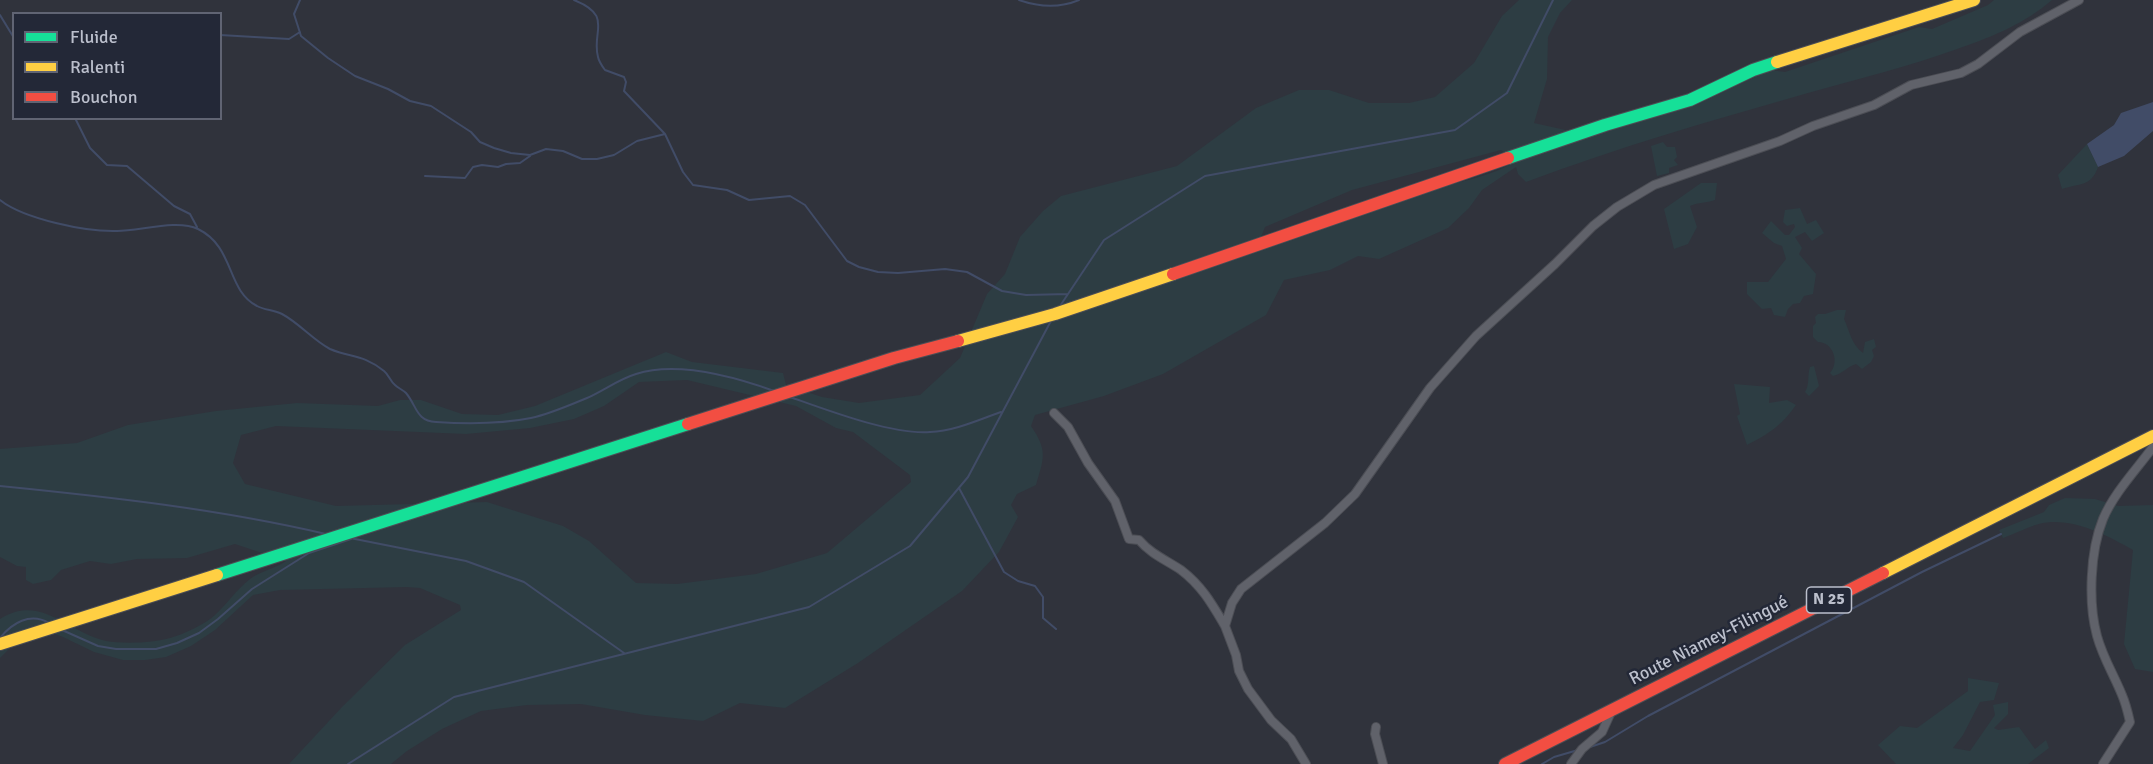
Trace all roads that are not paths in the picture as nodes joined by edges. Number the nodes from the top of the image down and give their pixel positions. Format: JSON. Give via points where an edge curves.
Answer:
{"nodes":[{"id":1,"x":1974,"y":0,"type":"edge"},
{"id":2,"x":2079,"y":0,"type":"edge"},
{"id":3,"x":1054,"y":413,"type":"dead end"},
{"id":4,"x":2153,"y":436,"type":"edge"},
{"id":5,"x":2153,"y":447,"type":"edge"},
{"id":6,"x":1225,"y":626,"type":"junction"},
{"id":7,"x":0,"y":644,"type":"edge"},
{"id":8,"x":1612,"y":710,"type":"junction"},
{"id":9,"x":1376,"y":727,"type":"dead end"},
{"id":10,"x":1306,"y":764,"type":"edge"},
{"id":11,"x":1383,"y":764,"type":"edge"},
{"id":12,"x":1506,"y":764,"type":"edge"},
{"id":13,"x":1571,"y":764,"type":"edge"},
{"id":14,"x":2103,"y":764,"type":"edge"}],
"edges":[{"from":1,"to":7,"type":"street","via":[[1753,70],[1690,100],[1605,125],[1055,314],[894,358]]},
{"from":2,"to":6,"type":"street","via":[[2020,32],[1961,73],[1911,85],[1874,105],[1654,185],[1617,207],[1476,336],[1430,388],[1355,494],[1325,523],[1241,589]]},
{"from":3,"to":6,"type":"street","via":[[1068,427],[1115,501],[1129,539],[1139,540],[1150,552],[1194,581],[1207,594]]},
{"from":4,"to":8,"type":"street","name":"Route Niamey-Filingué","number":"N 25"},
{"from":5,"to":14,"type":"street","via":[[2103,519],[2096,549],[2091,591],[2097,635],[2130,722]]},
{"from":6,"to":10,"type":"street","via":[[1248,689]]},
{"from":8,"to":12,"type":"street","name":"Route Niamey-Filingué","number":"N 25"},
{"from":8,"to":13,"type":"street","via":[[1602,732]]},
{"from":9,"to":11,"type":"street"}]}
